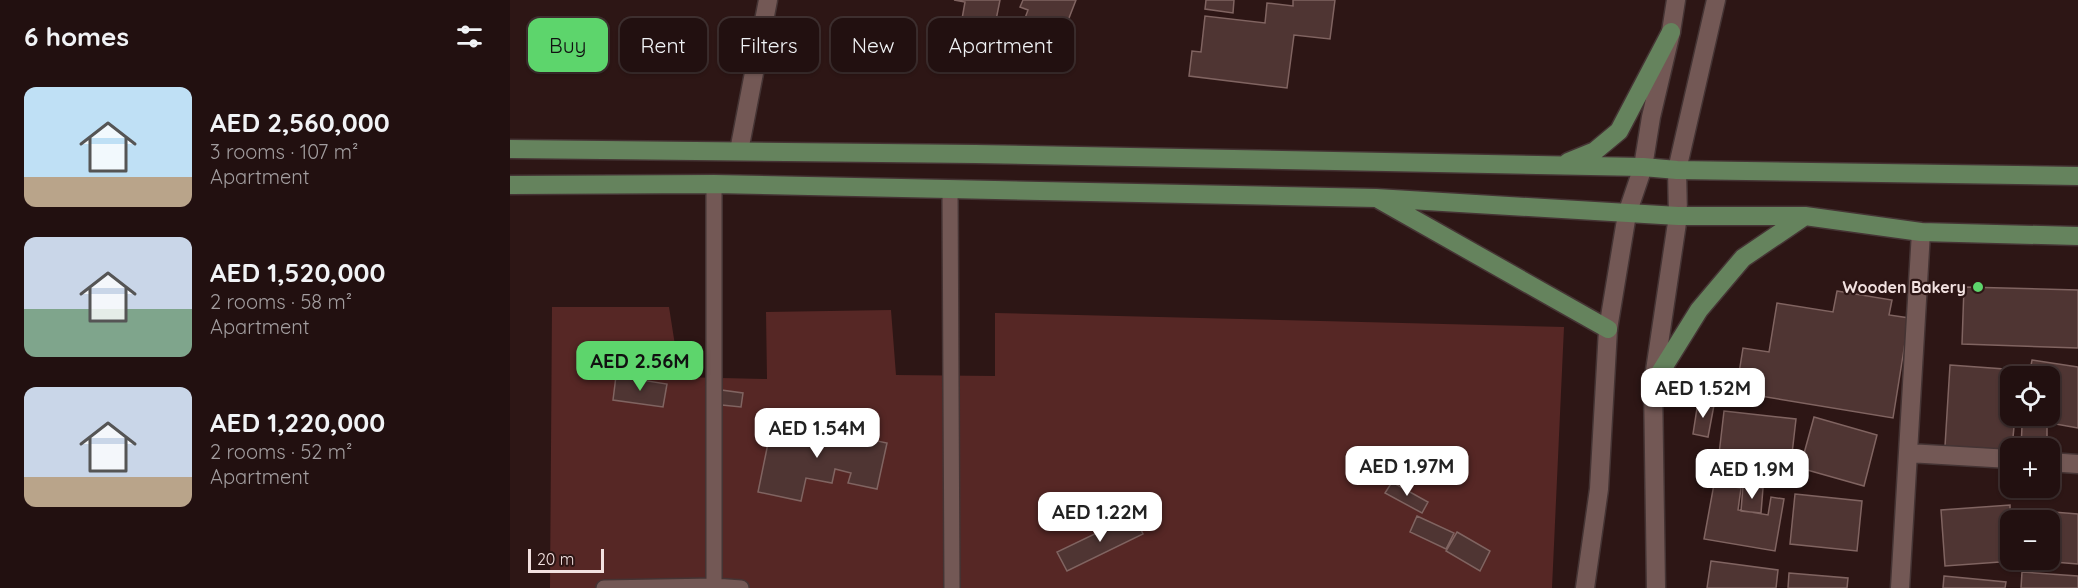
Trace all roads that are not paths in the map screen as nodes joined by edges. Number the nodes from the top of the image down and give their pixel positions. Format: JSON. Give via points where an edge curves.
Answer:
{"nodes":[{"id":1,"x":768,"y":0,"type":"edge"},
{"id":2,"x":1676,"y":0,"type":"edge"},
{"id":3,"x":1716,"y":0,"type":"edge"},
{"id":4,"x":1671,"y":32,"type":"junction"},
{"id":5,"x":510,"y":149,"type":"edge"},
{"id":6,"x":739,"y":152,"type":"junction"},
{"id":7,"x":1559,"y":165,"type":"junction"},
{"id":8,"x":1643,"y":166,"type":"junction"},
{"id":9,"x":1677,"y":170,"type":"junction"},
{"id":10,"x":2078,"y":176,"type":"edge"},
{"id":11,"x":714,"y":184,"type":"junction"},
{"id":12,"x":510,"y":185,"type":"edge"},
{"id":13,"x":950,"y":188,"type":"junction"},
{"id":14,"x":1376,"y":198,"type":"junction"},
{"id":15,"x":1627,"y":213,"type":"junction"},
{"id":16,"x":1677,"y":216,"type":"junction"},
{"id":17,"x":1805,"y":216,"type":"junction"},
{"id":18,"x":1921,"y":232,"type":"junction"},
{"id":19,"x":2078,"y":236,"type":"edge"},
{"id":20,"x":1608,"y":329,"type":"junction"},
{"id":21,"x":1653,"y":384,"type":"junction"},
{"id":22,"x":1908,"y":453,"type":"junction"},
{"id":23,"x":2000,"y":458,"type":"edge"},
{"id":24,"x":2060,"y":463,"type":"edge"},
{"id":25,"x":2078,"y":464,"type":"edge"},
{"id":26,"x":714,"y":586,"type":"junction"},
{"id":27,"x":604,"y":588,"type":"edge"},
{"id":28,"x":741,"y":588,"type":"edge"},
{"id":29,"x":952,"y":588,"type":"edge"},
{"id":30,"x":1585,"y":588,"type":"edge"},
{"id":31,"x":1656,"y":588,"type":"edge"},
{"id":32,"x":1900,"y":588,"type":"edge"}],
"edges":[{"from":1,"to":6,"type":"street"},
{"from":2,"to":4,"type":"street"},
{"from":3,"to":9,"type":"street"},
{"from":4,"to":7,"type":"main road","via":[[1619,131],[1595,152]]},
{"from":4,"to":8,"type":"street"},
{"from":5,"to":6,"type":"main road"},
{"from":6,"to":7,"type":"main road"},
{"from":7,"to":8,"type":"main road"},
{"from":8,"to":9,"type":"main road"},
{"from":8,"to":15,"type":"street"},
{"from":9,"to":10,"type":"main road"},
{"from":9,"to":16,"type":"street"},
{"from":11,"to":12,"type":"main road"},
{"from":11,"to":13,"type":"main road"},
{"from":11,"to":26,"type":"lane"},
{"from":13,"to":14,"type":"main road"},
{"from":13,"to":29,"type":"lane"},
{"from":14,"to":15,"type":"main road"},
{"from":14,"to":20,"type":"main road"},
{"from":15,"to":16,"type":"main road"},
{"from":15,"to":20,"type":"street"},
{"from":16,"to":17,"type":"main road"},
{"from":16,"to":21,"type":"street"},
{"from":17,"to":18,"type":"main road"},
{"from":17,"to":21,"type":"main road","via":[[1743,258],[1699,310]]},
{"from":18,"to":19,"type":"main road"},
{"from":18,"to":22,"type":"street"},
{"from":20,"to":30,"type":"street","via":[[1599,489]]},
{"from":21,"to":31,"type":"street"},
{"from":22,"to":23,"type":"street"},
{"from":22,"to":32,"type":"street"},
{"from":24,"to":25,"type":"street"},
{"from":26,"to":27,"type":"lane"},
{"from":26,"to":28,"type":"lane"}]}
